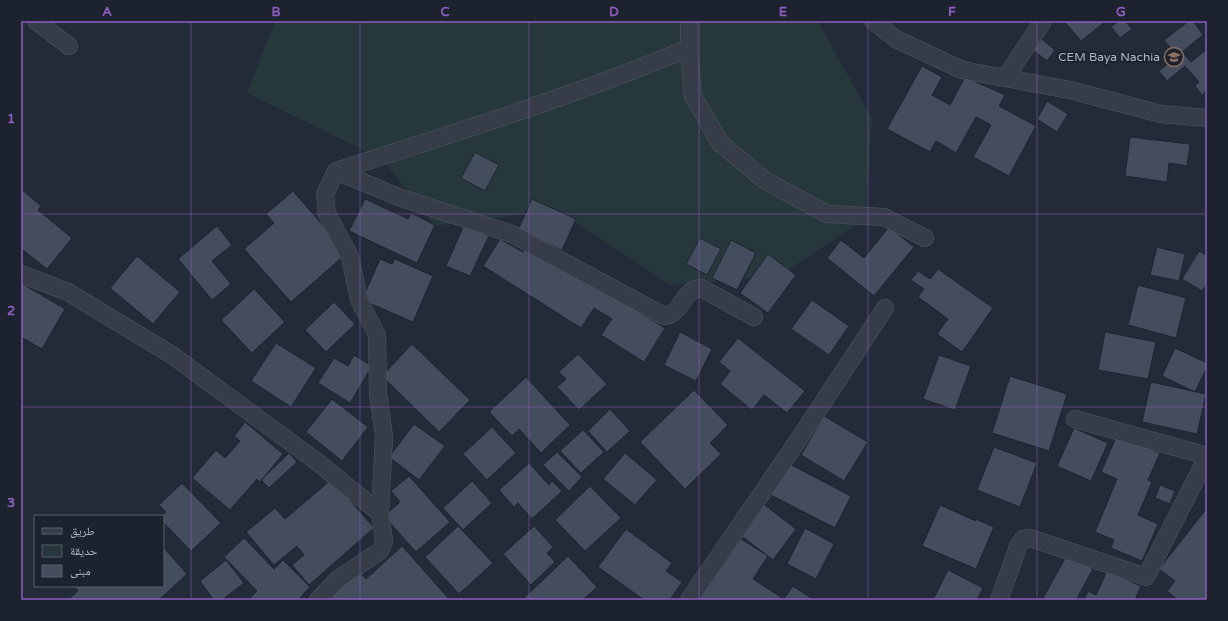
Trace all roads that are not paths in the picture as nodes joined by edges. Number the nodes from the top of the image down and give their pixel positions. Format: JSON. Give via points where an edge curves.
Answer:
{"nodes":[{"id":1,"x":36,"y":21,"type":"edge"},
{"id":2,"x":689,"y":21,"type":"edge"},
{"id":3,"x":873,"y":21,"type":"edge"},
{"id":4,"x":1043,"y":21,"type":"edge"},
{"id":5,"x":69,"y":46,"type":"dead end"},
{"id":6,"x":689,"y":48,"type":"junction"},
{"id":7,"x":1006,"y":77,"type":"junction"},
{"id":8,"x":1207,"y":118,"type":"edge"},
{"id":9,"x":336,"y":172,"type":"junction"},
{"id":10,"x":925,"y":238,"type":"dead end"},
{"id":11,"x":21,"y":274,"type":"edge"},
{"id":12,"x":885,"y":308,"type":"dead end"},
{"id":13,"x":754,"y":317,"type":"dead end"},
{"id":14,"x":1076,"y":419,"type":"dead end"},
{"id":15,"x":1207,"y":456,"type":"edge"},
{"id":16,"x":380,"y":512,"type":"junction"},
{"id":17,"x":318,"y":600,"type":"edge"},
{"id":18,"x":690,"y":600,"type":"edge"},
{"id":19,"x":999,"y":600,"type":"edge"}],
"edges":[{"from":1,"to":5,"type":"street"},
{"from":2,"to":6,"type":"street"},
{"from":3,"to":7,"type":"street","via":[[896,39],[962,70]]},
{"from":4,"to":7,"type":"street"},
{"from":6,"to":9,"type":"street","via":[[637,70],[563,96]]},
{"from":6,"to":10,"type":"street","via":[[693,96],[720,144],[766,181],[827,214],[884,217]]},
{"from":7,"to":8,"type":"street","via":[[1070,90],[1161,114]]},
{"from":9,"to":13,"type":"street","via":[[401,198],[512,234],[664,316],[670,316],[676,311],[692,290],[701,288]]},
{"from":9,"to":16,"type":"street","via":[[325,194],[327,214],[350,257],[359,300],[377,335],[378,393],[384,436]]},
{"from":11,"to":16,"type":"street","via":[[68,292],[172,355],[316,461]]},
{"from":12,"to":18,"type":"street"},
{"from":14,"to":15,"type":"street"},
{"from":15,"to":19,"type":"street","via":[[1146,577],[1030,538],[1023,539]]},
{"from":16,"to":17,"type":"street","via":[[384,541],[380,551],[338,579]]}]}
